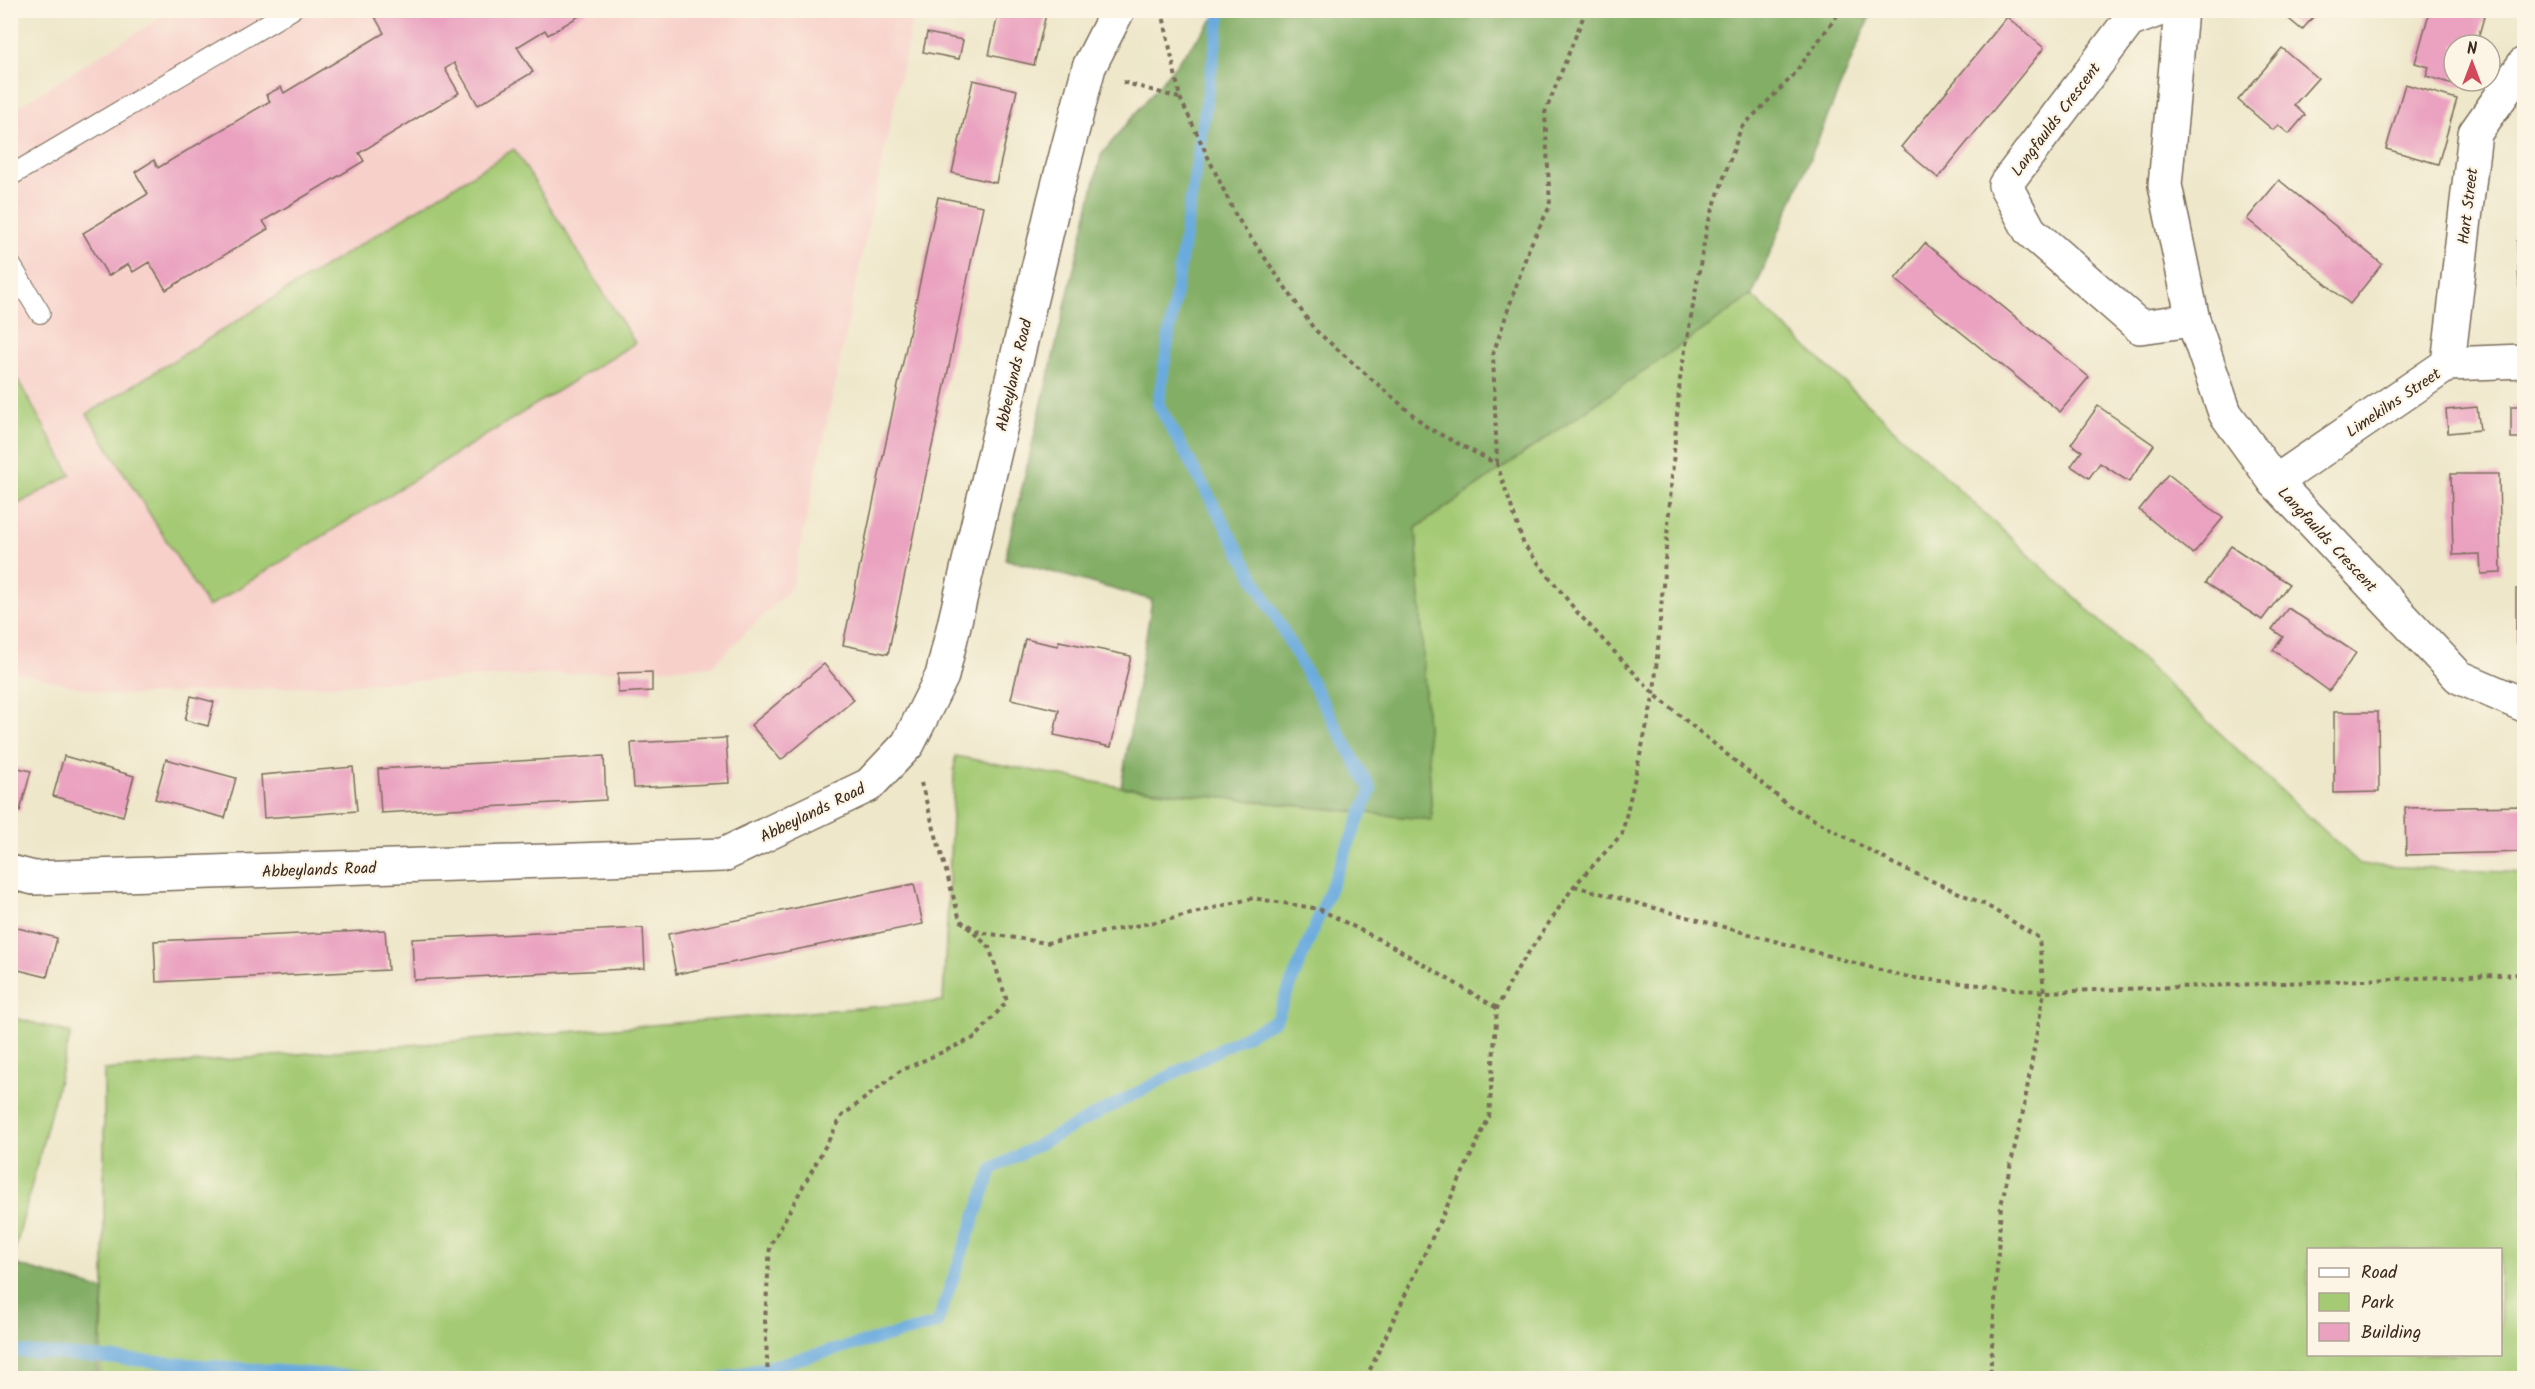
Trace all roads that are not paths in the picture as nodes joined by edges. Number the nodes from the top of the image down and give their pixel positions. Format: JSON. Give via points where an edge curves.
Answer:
{"nodes":[{"id":1,"x":291,"y":10,"type":"edge"},
{"id":2,"x":1118,"y":10,"type":"edge"},
{"id":3,"x":2158,"y":10,"type":"edge"},
{"id":4,"x":2181,"y":10,"type":"edge"},
{"id":5,"x":2524,"y":64,"type":"edge"},
{"id":6,"x":10,"y":176,"type":"edge"},
{"id":7,"x":10,"y":264,"type":"edge"},
{"id":8,"x":40,"y":313,"type":"dead end"},
{"id":9,"x":2193,"y":320,"type":"junction"},
{"id":10,"x":2524,"y":362,"type":"edge"},
{"id":11,"x":2448,"y":364,"type":"junction"},
{"id":12,"x":2275,"y":482,"type":"junction"},
{"id":13,"x":2524,"y":705,"type":"edge"},
{"id":14,"x":10,"y":872,"type":"edge"}],
"edges":[{"from":1,"to":6,"type":"lane"},
{"from":2,"to":14,"type":"street","name":"Abbeylands Road","via":[[1089,67],[942,676],[908,744],[869,785],[723,855],[34,878]]},
{"from":3,"to":9,"type":"street","name":"Langfaulds Crescent","via":[[2129,21],[2005,185],[2030,231],[2140,327]]},
{"from":4,"to":9,"type":"street","name":"Langfaulds Crescent","via":[[2165,185]]},
{"from":5,"to":11,"type":"street","name":"Hart Street","via":[[2475,133]]},
{"from":7,"to":8,"type":"lane"},
{"from":9,"to":12,"type":"street","name":"Langfaulds Crescent","via":[[2225,413]]},
{"from":10,"to":11,"type":"street","name":"Limekilns Street"},
{"from":11,"to":12,"type":"street","name":"Limekilns Street"},
{"from":12,"to":13,"type":"street","name":"Langfaulds Crescent","via":[[2459,677]]}]}
